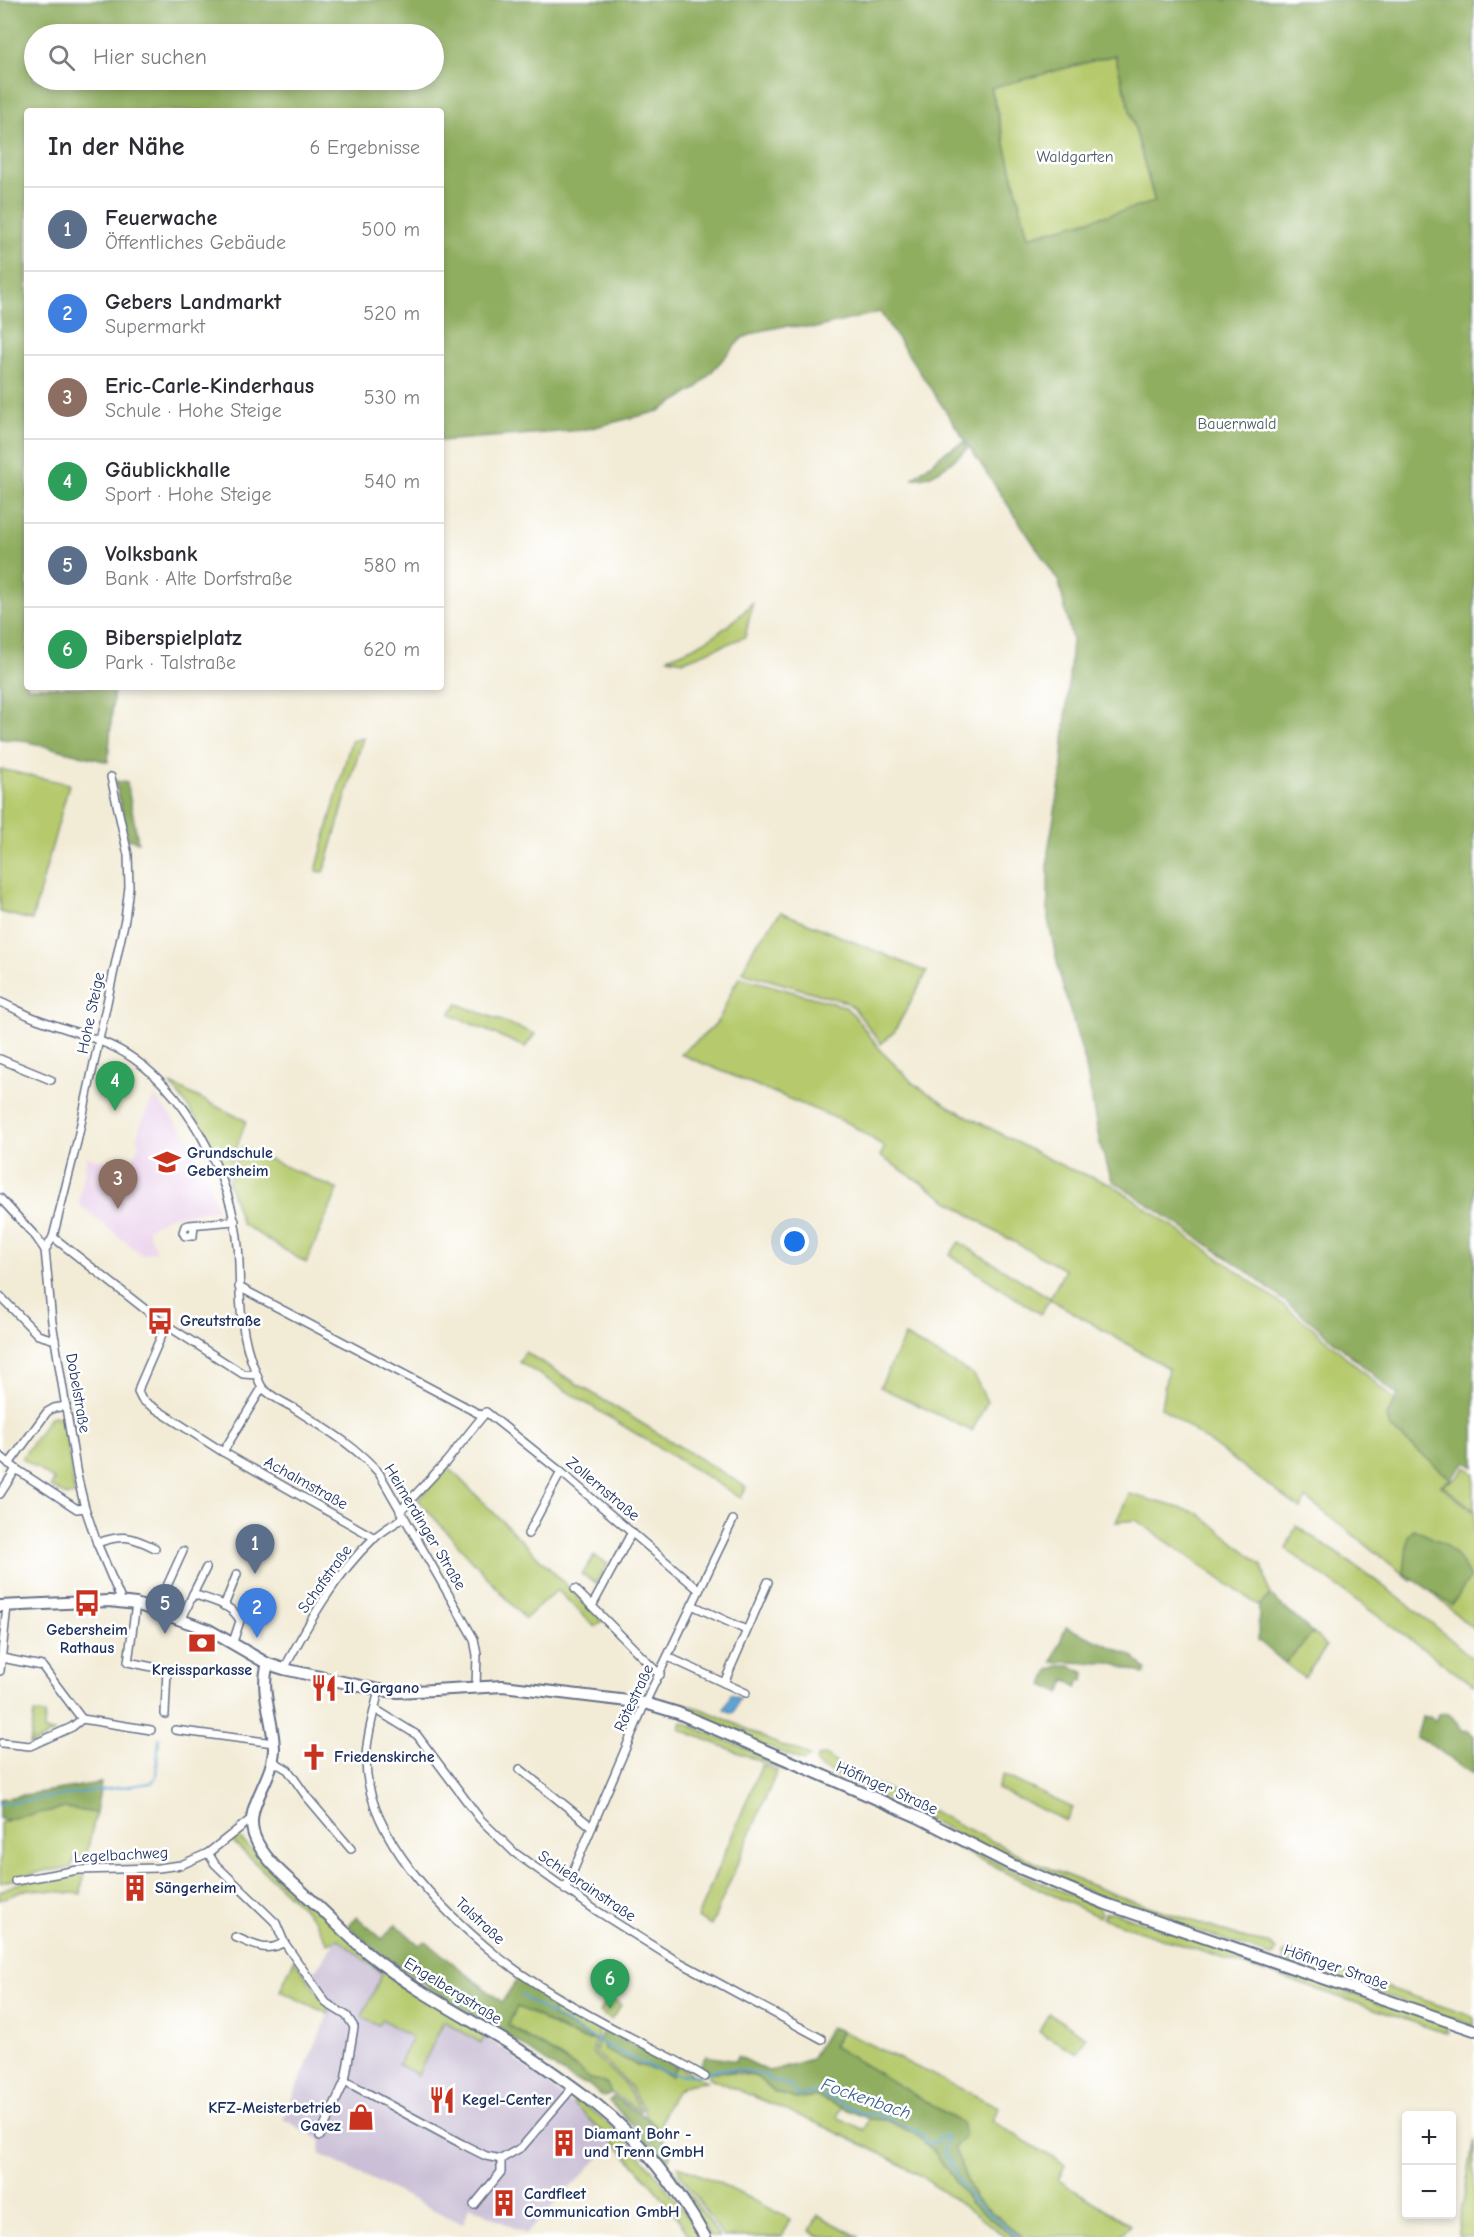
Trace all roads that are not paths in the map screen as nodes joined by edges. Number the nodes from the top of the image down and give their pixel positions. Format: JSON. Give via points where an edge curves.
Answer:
{"nodes":[{"id":1,"x":111,"y":777,"type":"dead end"},
{"id":2,"x":0,"y":1002,"type":"edge"},
{"id":3,"x":99,"y":1042,"type":"junction"},
{"id":4,"x":0,"y":1059,"type":"edge"},
{"id":5,"x":51,"y":1080,"type":"dead end"},
{"id":6,"x":0,"y":1198,"type":"edge"},
{"id":7,"x":235,"y":1221,"type":"junction"},
{"id":8,"x":194,"y":1225,"type":"dead end"},
{"id":9,"x":53,"y":1238,"type":"junction"},
{"id":10,"x":45,"y":1250,"type":"junction"},
{"id":11,"x":239,"y":1287,"type":"junction"},
{"id":12,"x":0,"y":1296,"type":"edge"},
{"id":13,"x":166,"y":1325,"type":"junction"},
{"id":14,"x":55,"y":1340,"type":"junction"},
{"id":15,"x":257,"y":1375,"type":"junction"},
{"id":16,"x":262,"y":1388,"type":"junction"},
{"id":17,"x":66,"y":1406,"type":"junction"},
{"id":18,"x":485,"y":1414,"type":"junction"},
{"id":19,"x":223,"y":1452,"type":"junction"},
{"id":20,"x":0,"y":1456,"type":"edge"},
{"id":21,"x":9,"y":1464,"type":"junction"},
{"id":22,"x":16,"y":1469,"type":"junction"},
{"id":23,"x":561,"y":1472,"type":"junction"},
{"id":24,"x":0,"y":1494,"type":"edge"},
{"id":25,"x":85,"y":1508,"type":"junction"},
{"id":26,"x":402,"y":1514,"type":"junction"},
{"id":27,"x":733,"y":1520,"type":"dead end"},
{"id":28,"x":632,"y":1532,"type":"junction"},
{"id":29,"x":528,"y":1534,"type":"dead end"},
{"id":30,"x":375,"y":1538,"type":"junction"},
{"id":31,"x":97,"y":1543,"type":"junction"},
{"id":32,"x":155,"y":1548,"type":"dead end"},
{"id":33,"x":183,"y":1551,"type":"dead end"},
{"id":34,"x":206,"y":1568,"type":"dead end"},
{"id":35,"x":237,"y":1574,"type":"dead end"},
{"id":36,"x":768,"y":1582,"type":"dead end"},
{"id":37,"x":575,"y":1589,"type":"dead end"},
{"id":38,"x":699,"y":1590,"type":"junction"},
{"id":39,"x":193,"y":1594,"type":"junction"},
{"id":40,"x":122,"y":1602,"type":"junction"},
{"id":41,"x":136,"y":1604,"type":"junction"},
{"id":42,"x":692,"y":1605,"type":"junction"},
{"id":43,"x":4,"y":1606,"type":"edge"},
{"id":44,"x":224,"y":1606,"type":"junction"},
{"id":45,"x":592,"y":1606,"type":"junction"},
{"id":46,"x":156,"y":1610,"type":"junction"},
{"id":47,"x":182,"y":1619,"type":"junction"},
{"id":48,"x":746,"y":1630,"type":"junction"},
{"id":49,"x":232,"y":1642,"type":"junction"},
{"id":50,"x":668,"y":1657,"type":"junction"},
{"id":51,"x":2,"y":1658,"type":"junction"},
{"id":52,"x":268,"y":1664,"type":"junction"},
{"id":53,"x":284,"y":1669,"type":"junction"},
{"id":54,"x":0,"y":1671,"type":"edge"},
{"id":55,"x":660,"y":1675,"type":"junction"},
{"id":56,"x":724,"y":1683,"type":"junction"},
{"id":57,"x":476,"y":1687,"type":"junction"},
{"id":58,"x":379,"y":1690,"type":"junction"},
{"id":59,"x":746,"y":1693,"type":"dead end"},
{"id":60,"x":645,"y":1703,"type":"junction"},
{"id":61,"x":375,"y":1709,"type":"junction"},
{"id":62,"x":165,"y":1713,"type":"dead end"},
{"id":63,"x":82,"y":1719,"type":"junction"},
{"id":64,"x":151,"y":1730,"type":"dead end"},
{"id":65,"x":175,"y":1730,"type":"dead end"},
{"id":66,"x":2,"y":1743,"type":"dead end"},
{"id":67,"x":273,"y":1743,"type":"junction"},
{"id":68,"x":273,"y":1761,"type":"junction"},
{"id":69,"x":520,"y":1769,"type":"dead end"},
{"id":70,"x":251,"y":1819,"type":"junction"},
{"id":71,"x":592,"y":1827,"type":"junction"},
{"id":72,"x":351,"y":1849,"type":"dead end"},
{"id":73,"x":208,"y":1853,"type":"junction"},
{"id":74,"x":15,"y":1881,"type":"dead end"},
{"id":75,"x":566,"y":1890,"type":"junction"},
{"id":76,"x":235,"y":1937,"type":"dead end"},
{"id":77,"x":284,"y":1942,"type":"junction"},
{"id":78,"x":1474,"y":2030,"type":"edge"},
{"id":79,"x":822,"y":2039,"type":"dead end"},
{"id":80,"x":705,"y":2077,"type":"dead end"},
{"id":81,"x":345,"y":2081,"type":"junction"},
{"id":82,"x":573,"y":2086,"type":"junction"},
{"id":83,"x":320,"y":2136,"type":"dead end"},
{"id":84,"x":501,"y":2159,"type":"junction"},
{"id":85,"x":474,"y":2205,"type":"dead end"},
{"id":86,"x":705,"y":2237,"type":"edge"}],
"edges":[{"from":1,"to":3,"type":"street","name":"Hohe Steige","via":[[126,841],[129,887]]},
{"from":2,"to":3,"type":"street"},
{"from":3,"to":7,"type":"street","via":[[134,1059],[164,1086],[188,1116],[207,1147]]},
{"from":3,"to":9,"type":"street","name":"Hohe Steige"},
{"from":4,"to":5,"type":"street"},
{"from":6,"to":10,"type":"street"},
{"from":7,"to":8,"type":"street"},
{"from":7,"to":11,"type":"street"},
{"from":9,"to":10,"type":"street","name":"Hohe Steige"},
{"from":9,"to":13,"type":"street"},
{"from":10,"to":14,"type":"street","name":"Dobelstraße"},
{"from":11,"to":15,"type":"street","via":[[243,1333]]},
{"from":11,"to":18,"type":"street","name":"Zollernstraße"},
{"from":12,"to":14,"type":"street","via":[[38,1335]]},
{"from":13,"to":15,"type":"street","via":[[243,1374]]},
{"from":13,"to":19,"type":"street","name":"Achalmstraße","via":[[138,1392],[142,1400]]},
{"from":14,"to":17,"type":"street","name":"Dobelstraße"},
{"from":15,"to":16,"type":"street"},
{"from":16,"to":19,"type":"street"},
{"from":16,"to":26,"type":"street","name":"Heimerdinger Straße","via":[[365,1457],[379,1473]]},
{"from":17,"to":21,"type":"street","via":[[47,1412]]},
{"from":17,"to":25,"type":"street","name":"Dobelstraße"},
{"from":18,"to":23,"type":"street","name":"Zollernstraße"},
{"from":18,"to":26,"type":"street","name":"Schafstraße"},
{"from":19,"to":30,"type":"street","name":"Achalmstraße"},
{"from":20,"to":21,"type":"street"},
{"from":21,"to":22,"type":"street"},
{"from":22,"to":24,"type":"street"},
{"from":22,"to":25,"type":"street","via":[[77,1509]]},
{"from":23,"to":28,"type":"street","name":"Zollernstraße"},
{"from":23,"to":29,"type":"street"},
{"from":25,"to":31,"type":"street","name":"Dobelstraße"},
{"from":26,"to":30,"type":"street","name":"Schafstraße"},
{"from":26,"to":57,"type":"street","name":"Heimerdinger Straße","via":[[474,1639]]},
{"from":27,"to":38,"type":"street","name":"Rötestraße"},
{"from":28,"to":38,"type":"street","name":"Zollernstraße"},
{"from":28,"to":45,"type":"street"},
{"from":30,"to":53,"type":"street","name":"Schafstraße","via":[[341,1576]]},
{"from":31,"to":32,"type":"street","via":[[124,1536]]},
{"from":31,"to":40,"type":"street","name":"Dobelstraße"},
{"from":33,"to":46,"type":"street"},
{"from":34,"to":39,"type":"street"},
{"from":35,"to":44,"type":"street"},
{"from":36,"to":48,"type":"street"},
{"from":37,"to":45,"type":"street"},
{"from":38,"to":42,"type":"street","name":"Rötestraße"},
{"from":39,"to":44,"type":"street"},
{"from":39,"to":47,"type":"street"},
{"from":40,"to":41,"type":"street","name":"Höfinger Straße"},
{"from":40,"to":43,"type":"street","name":"Höfinger Straße"},
{"from":41,"to":46,"type":"street","name":"Höfinger Straße"},
{"from":41,"to":62,"type":"street","via":[[128,1662],[167,1670]]},
{"from":42,"to":48,"type":"street"},
{"from":42,"to":50,"type":"street","name":"Rötestraße"},
{"from":43,"to":51,"type":"street"},
{"from":44,"to":49,"type":"street","via":[[240,1621]]},
{"from":45,"to":55,"type":"street"},
{"from":46,"to":47,"type":"street","name":"Höfinger Straße"},
{"from":47,"to":49,"type":"street","name":"Höfinger Straße"},
{"from":48,"to":56,"type":"street"},
{"from":49,"to":52,"type":"street","name":"Höfinger Straße"},
{"from":50,"to":55,"type":"street","name":"Rötestraße"},
{"from":50,"to":56,"type":"street"},
{"from":51,"to":54,"type":"street"},
{"from":51,"to":63,"type":"street","via":[[44,1668]]},
{"from":52,"to":53,"type":"street","name":"Höfinger Straße"},
{"from":52,"to":67,"type":"street","via":[[264,1676]]},
{"from":53,"to":58,"type":"street","name":"Höfinger Straße"},
{"from":55,"to":60,"type":"street","name":"Rötestraße"},
{"from":56,"to":59,"type":"street"},
{"from":57,"to":58,"type":"street","name":"Höfinger Straße"},
{"from":57,"to":60,"type":"street","name":"Höfinger Straße","via":[[556,1691]]},
{"from":58,"to":61,"type":"street","name":"Talstraße"},
{"from":60,"to":71,"type":"street","name":"Rötestraße"},
{"from":60,"to":78,"type":"street","name":"Höfinger Straße","via":[[678,1713],[808,1769],[1106,1904]]},
{"from":61,"to":75,"type":"street","name":"Schießrainstraße","via":[[417,1735],[480,1819],[515,1853]]},
{"from":61,"to":80,"type":"street","name":"Talstraße","via":[[366,1760],[375,1805],[406,1863],[447,1909],[498,1956],[550,1992]]},
{"from":63,"to":64,"type":"street"},
{"from":63,"to":66,"type":"street","via":[[30,1746]]},
{"from":65,"to":67,"type":"street"},
{"from":67,"to":68,"type":"street"},
{"from":68,"to":70,"type":"street"},
{"from":68,"to":72,"type":"street","via":[[288,1770]]},
{"from":69,"to":71,"type":"street"},
{"from":70,"to":73,"type":"street","name":"Legelbachweg"},
{"from":70,"to":82,"type":"street","name":"Engelbergstraße","via":[[259,1846],[274,1865],[370,1955]]},
{"from":71,"to":75,"type":"street","name":"Rötestraße"},
{"from":73,"to":74,"type":"street","name":"Legelbachweg","via":[[181,1865],[78,1870]]},
{"from":73,"to":77,"type":"street","via":[[276,1923]]},
{"from":75,"to":79,"type":"street","name":"Schießrainstraße","via":[[672,1958]]},
{"from":76,"to":77,"type":"street","via":[[268,1948]]},
{"from":77,"to":81,"type":"street","via":[[326,2003],[347,2016],[354,2027]]},
{"from":81,"to":83,"type":"street"},
{"from":81,"to":84,"type":"street","via":[[462,2144]]},
{"from":82,"to":84,"type":"street","via":[[522,2147]]},
{"from":82,"to":86,"type":"street","name":"Engelbergstraße","via":[[631,2138]]},
{"from":84,"to":85,"type":"street","via":[[501,2172]]}]}
